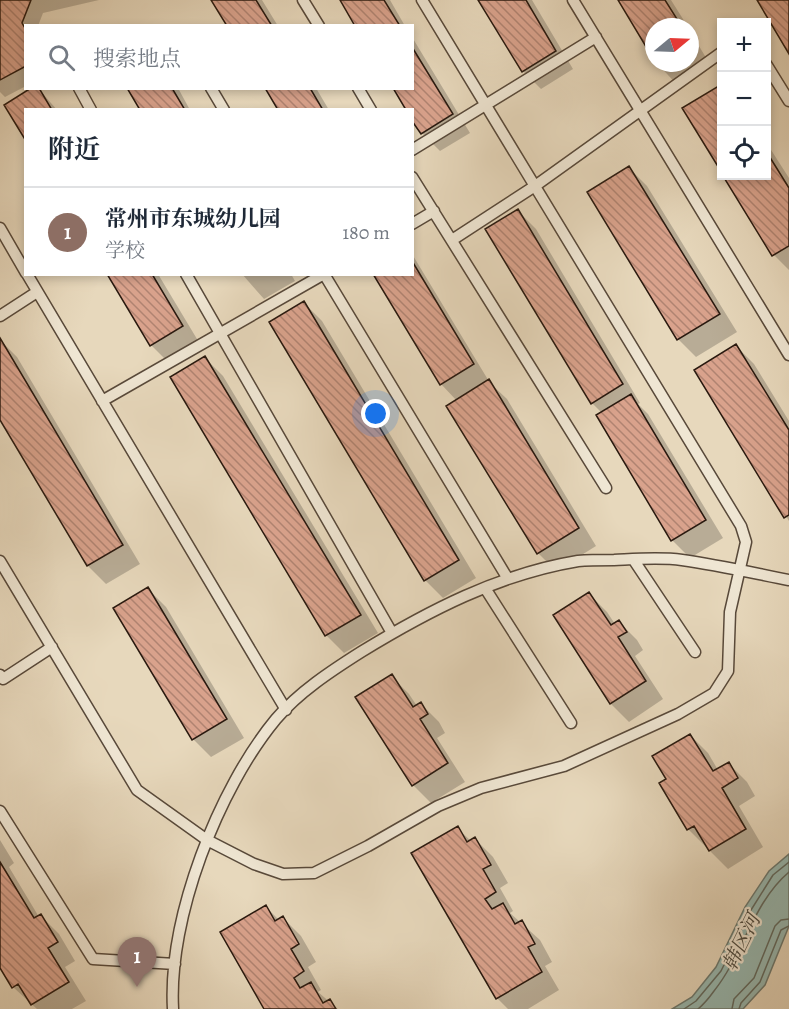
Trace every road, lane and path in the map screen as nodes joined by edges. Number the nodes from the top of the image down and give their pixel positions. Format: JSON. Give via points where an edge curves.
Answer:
{"nodes":[{"id":1,"x":303,"y":0,"type":"edge"},
{"id":2,"x":422,"y":0,"type":"edge"},
{"id":3,"x":573,"y":0,"type":"edge"},
{"id":4,"x":318,"y":24,"type":"edge"},
{"id":5,"x":596,"y":37,"type":"junction"},
{"id":6,"x":717,"y":56,"type":"edge"},
{"id":7,"x":771,"y":72,"type":"edge"},
{"id":8,"x":80,"y":90,"type":"edge"},
{"id":9,"x":212,"y":90,"type":"edge"},
{"id":10,"x":359,"y":90,"type":"edge"},
{"id":11,"x":789,"y":101,"type":"edge"},
{"id":12,"x":485,"y":105,"type":"junction"},
{"id":13,"x":90,"y":108,"type":"edge"},
{"id":14,"x":223,"y":108,"type":"edge"},
{"id":15,"x":370,"y":108,"type":"edge"},
{"id":16,"x":640,"y":110,"type":"junction"},
{"id":17,"x":414,"y":149,"type":"edge"},
{"id":18,"x":414,"y":180,"type":"edge"},
{"id":19,"x":535,"y":186,"type":"junction"},
{"id":20,"x":434,"y":212,"type":"junction"},
{"id":21,"x":414,"y":223,"type":"edge"},
{"id":22,"x":0,"y":228,"type":"edge"},
{"id":23,"x":452,"y":240,"type":"junction"},
{"id":24,"x":24,"y":270,"type":"edge"},
{"id":25,"x":27,"y":276,"type":"edge"},
{"id":26,"x":187,"y":276,"type":"edge"},
{"id":27,"x":321,"y":276,"type":"edge"},
{"id":28,"x":325,"y":276,"type":"edge"},
{"id":29,"x":37,"y":292,"type":"junction"},
{"id":30,"x":0,"y":316,"type":"edge"},
{"id":31,"x":220,"y":334,"type":"junction"},
{"id":32,"x":789,"y":355,"type":"edge"},
{"id":33,"x":102,"y":401,"type":"junction"},
{"id":34,"x":606,"y":488,"type":"dead end"},
{"id":35,"x":633,"y":559,"type":"junction"},
{"id":36,"x":0,"y":561,"type":"edge"},
{"id":37,"x":740,"y":571,"type":"junction"},
{"id":38,"x":508,"y":579,"type":"junction"},
{"id":39,"x":789,"y":580,"type":"edge"},
{"id":40,"x":485,"y":588,"type":"junction"},
{"id":41,"x":392,"y":633,"type":"junction"},
{"id":42,"x":52,"y":647,"type":"junction"},
{"id":43,"x":695,"y":652,"type":"dead end"},
{"id":44,"x":0,"y":675,"type":"edge"},
{"id":45,"x":286,"y":710,"type":"junction"},
{"id":46,"x":571,"y":723,"type":"dead end"},
{"id":47,"x":0,"y":811,"type":"edge"},
{"id":48,"x":207,"y":840,"type":"junction"},
{"id":49,"x":175,"y":964,"type":"junction"},
{"id":50,"x":173,"y":1009,"type":"edge"}],
"edges":[{"from":1,"to":4,"type":"lane"},
{"from":2,"to":12,"type":"lane"},
{"from":3,"to":5,"type":"lane"},
{"from":5,"to":12,"type":"lane"},
{"from":5,"to":16,"type":"lane"},
{"from":6,"to":16,"type":"lane"},
{"from":7,"to":11,"type":"lane"},
{"from":8,"to":13,"type":"lane"},
{"from":9,"to":14,"type":"lane"},
{"from":10,"to":15,"type":"lane"},
{"from":12,"to":17,"type":"lane"},
{"from":12,"to":19,"type":"lane"},
{"from":16,"to":19,"type":"lane"},
{"from":16,"to":32,"type":"lane"},
{"from":18,"to":20,"type":"lane"},
{"from":19,"to":23,"type":"lane"},
{"from":19,"to":37,"type":"lane","via":[[741,526],[746,542]]},
{"from":20,"to":21,"type":"lane"},
{"from":20,"to":23,"type":"lane"},
{"from":22,"to":24,"type":"lane"},
{"from":23,"to":34,"type":"lane"},
{"from":25,"to":29,"type":"lane"},
{"from":26,"to":31,"type":"lane"},
{"from":27,"to":31,"type":"lane"},
{"from":28,"to":38,"type":"lane"},
{"from":29,"to":30,"type":"lane"},
{"from":29,"to":33,"type":"lane"},
{"from":31,"to":33,"type":"lane"},
{"from":31,"to":41,"type":"lane"},
{"from":33,"to":45,"type":"lane"},
{"from":35,"to":37,"type":"lane","via":[[680,560]]},
{"from":35,"to":38,"type":"lane","via":[[579,561]]},
{"from":35,"to":43,"type":"lane"},
{"from":36,"to":42,"type":"lane"},
{"from":37,"to":39,"type":"lane"},
{"from":37,"to":48,"type":"lane","via":[[730,612],[728,671],[714,693],[678,714],[564,766],[481,788],[438,806],[314,873],[283,874]]},
{"from":38,"to":40,"type":"lane"},
{"from":40,"to":41,"type":"lane"},
{"from":40,"to":46,"type":"lane"},
{"from":41,"to":45,"type":"lane","via":[[323,676]]},
{"from":42,"to":44,"type":"lane","via":[[3,679]]},
{"from":42,"to":48,"type":"lane","via":[[137,790]]},
{"from":45,"to":48,"type":"lane","via":[[241,768]]},
{"from":47,"to":49,"type":"lane","via":[[93,959]]},
{"from":48,"to":49,"type":"lane","via":[[183,913]]},
{"from":49,"to":50,"type":"lane"}]}
